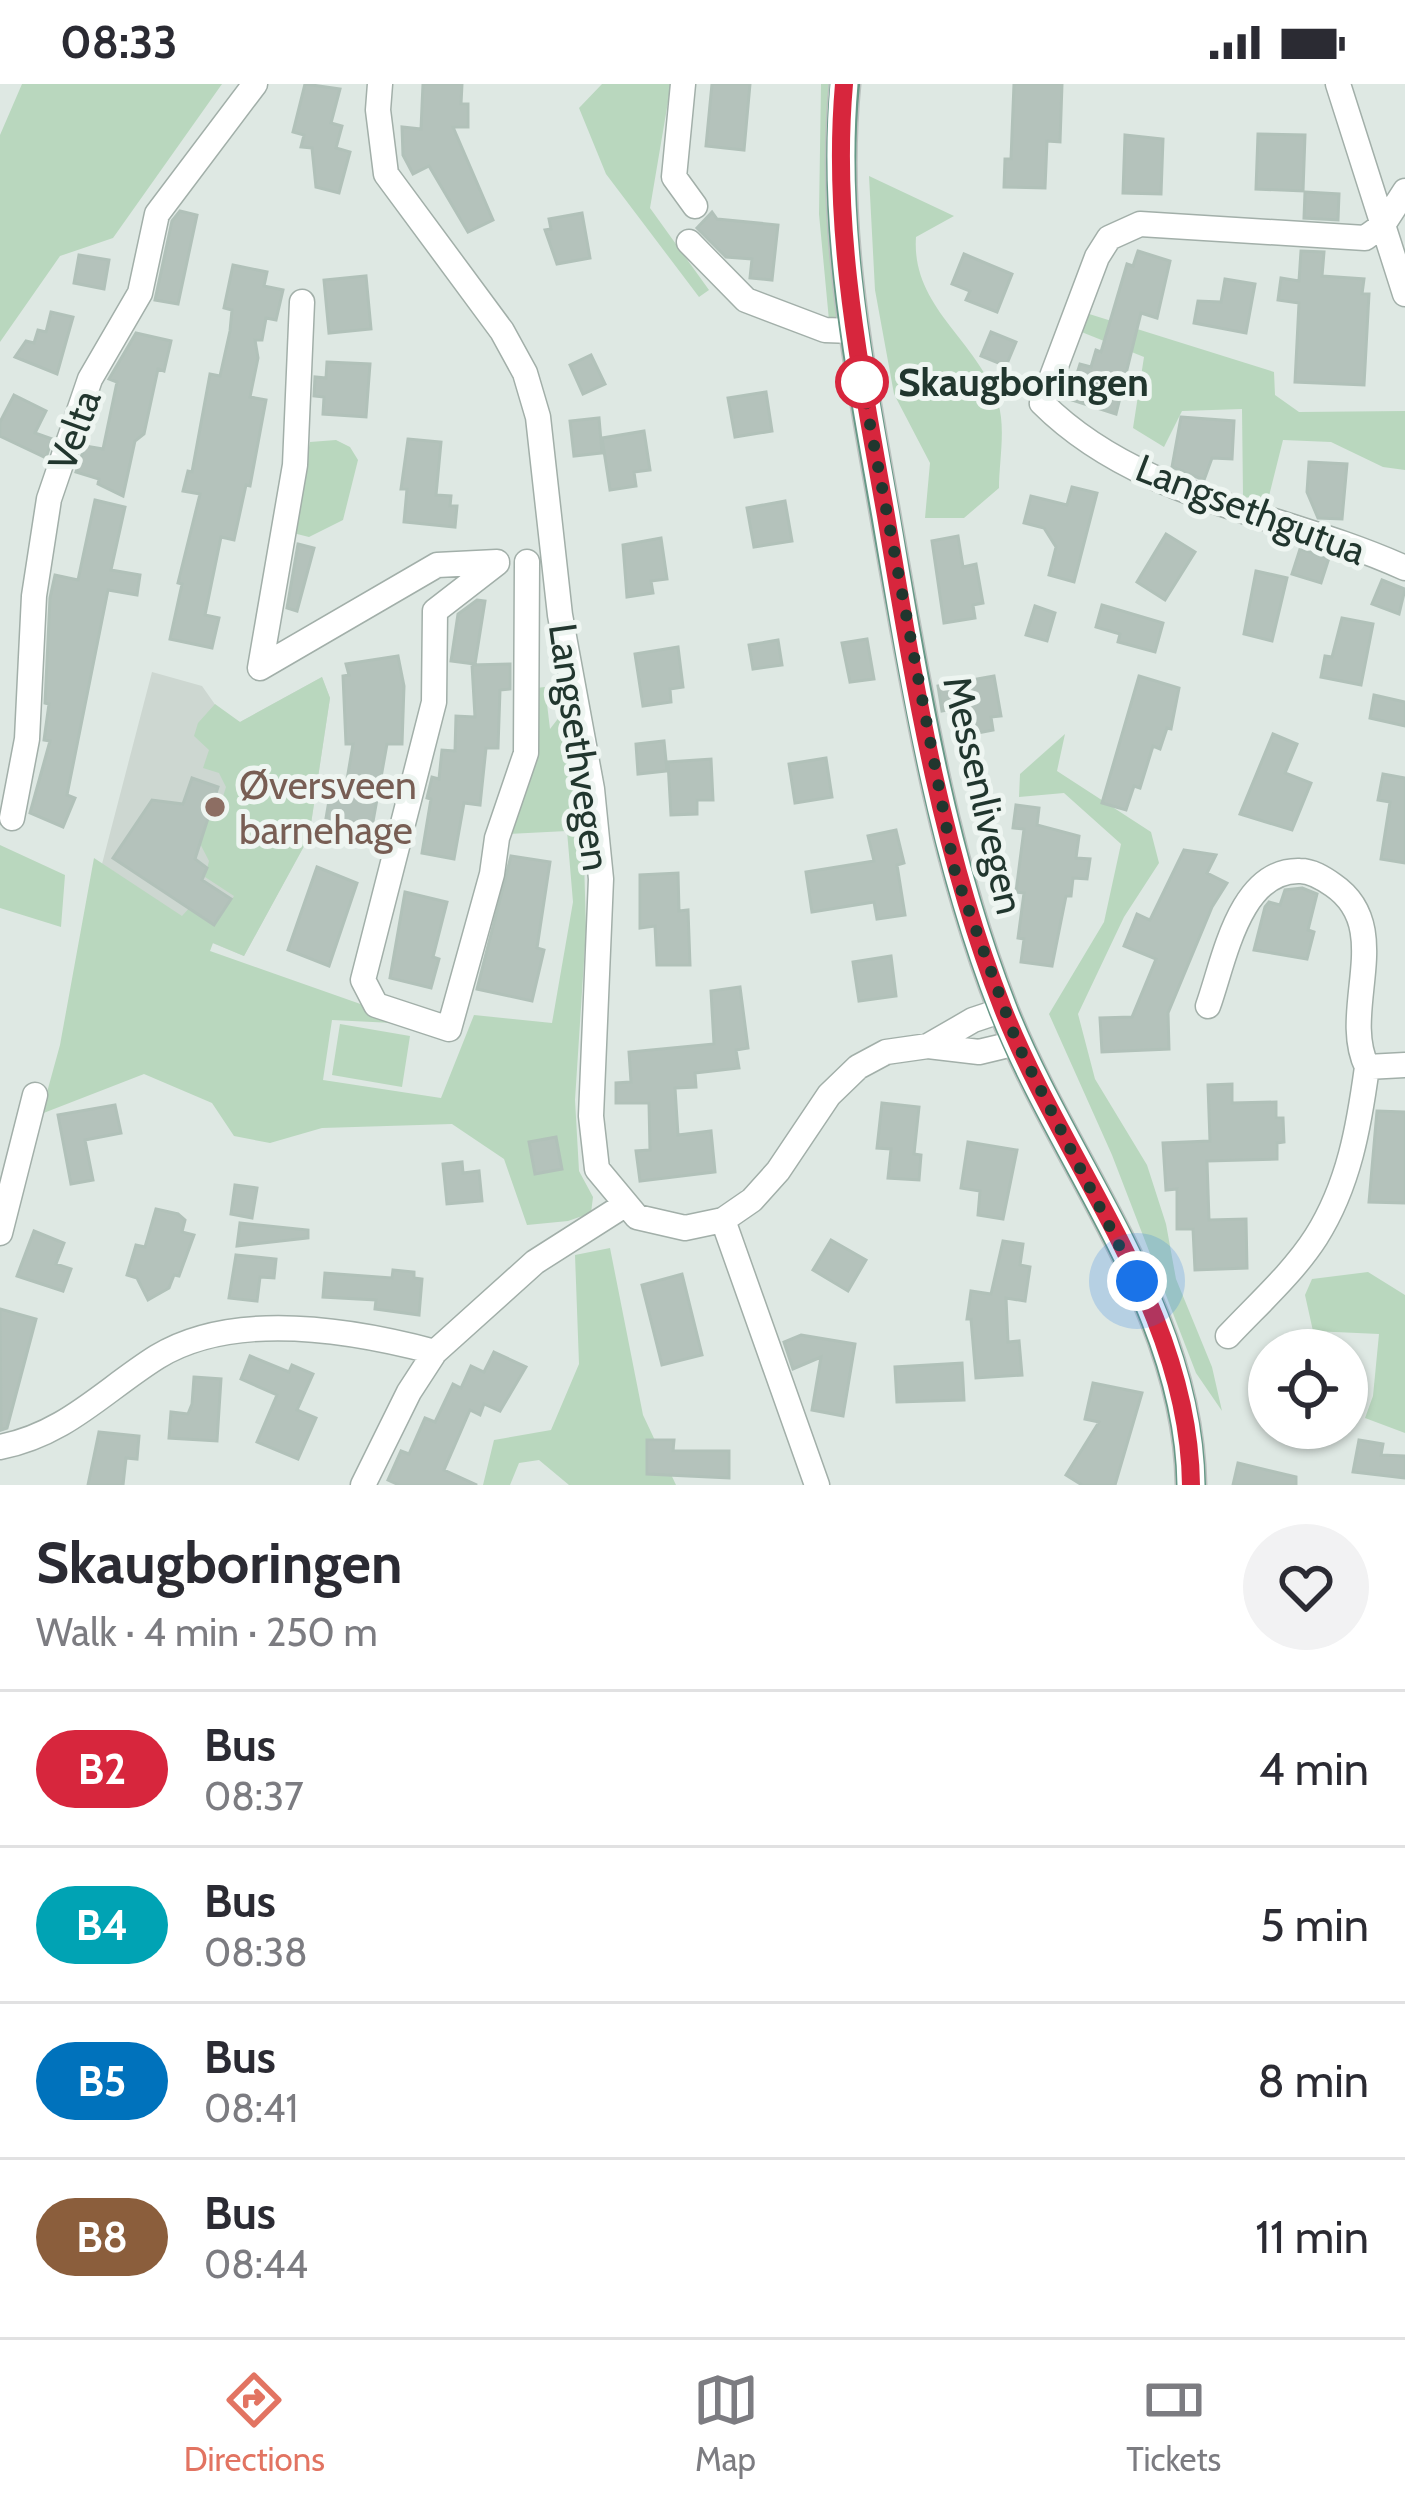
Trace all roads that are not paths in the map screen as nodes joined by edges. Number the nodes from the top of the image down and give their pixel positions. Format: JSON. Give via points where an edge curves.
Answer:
{"nodes":[{"id":1,"x":255,"y":84,"type":"edge"},
{"id":2,"x":380,"y":84,"type":"edge"},
{"id":3,"x":683,"y":84,"type":"edge"},
{"id":4,"x":844,"y":84,"type":"edge"},
{"id":5,"x":1338,"y":84,"type":"edge"},
{"id":6,"x":1405,"y":191,"type":"edge"},
{"id":7,"x":695,"y":206,"type":"dead end"},
{"id":8,"x":1383,"y":225,"type":"junction"},
{"id":9,"x":689,"y":242,"type":"dead end"},
{"id":10,"x":1405,"y":294,"type":"edge"},
{"id":11,"x":302,"y":302,"type":"dead end"},
{"id":12,"x":854,"y":331,"type":"junction"},
{"id":13,"x":554,"y":560,"type":"junction"},
{"id":14,"x":497,"y":562,"type":"junction"},
{"id":15,"x":527,"y":562,"type":"junction"},
{"id":16,"x":1405,"y":568,"type":"edge"},
{"id":17,"x":12,"y":818,"type":"dead end"},
{"id":18,"x":1208,"y":1006,"type":"dead end"},
{"id":19,"x":1003,"y":1010,"type":"junction"},
{"id":20,"x":1017,"y":1043,"type":"junction"},
{"id":21,"x":928,"y":1046,"type":"junction"},
{"id":22,"x":1405,"y":1065,"type":"edge"},
{"id":23,"x":1367,"y":1066,"type":"junction"},
{"id":24,"x":35,"y":1095,"type":"dead end"},
{"id":25,"x":623,"y":1206,"type":"junction"},
{"id":26,"x":723,"y":1220,"type":"junction"},
{"id":27,"x":0,"y":1233,"type":"edge"},
{"id":28,"x":1228,"y":1336,"type":"dead end"},
{"id":29,"x":435,"y":1352,"type":"junction"},
{"id":30,"x":0,"y":1447,"type":"edge"},
{"id":31,"x":363,"y":1485,"type":"edge"},
{"id":32,"x":818,"y":1485,"type":"edge"},
{"id":33,"x":1192,"y":1485,"type":"edge"}],
"edges":[{"from":1,"to":17,"type":"street","name":"Velta","via":[[157,214],[140,292],[90,380],[50,499]]},
{"from":2,"to":13,"type":"street","name":"Langsethvegen","via":[[386,174],[525,373],[538,417]]},
{"from":3,"to":7,"type":"street","via":[[674,177]]},
{"from":4,"to":12,"type":"main road","name":"Messenlivegen","via":[[842,229]]},
{"from":5,"to":8,"type":"street"},
{"from":6,"to":8,"type":"street"},
{"from":8,"to":10,"type":"street"},
{"from":8,"to":16,"type":"street","name":"Langsethgutua","via":[[1365,238],[1140,224],[1121,230],[1097,257],[1042,403],[1078,435],[1168,485]]},
{"from":9,"to":12,"type":"street","via":[[746,300],[825,330]]},
{"from":11,"to":14,"type":"street","via":[[295,465],[260,668],[437,565]]},
{"from":12,"to":19,"type":"main road","name":"Messenlivegen","via":[[946,834]]},
{"from":13,"to":15,"type":"street"},
{"from":13,"to":25,"type":"street","name":"Langsethvegen","via":[[601,878],[596,1169]]},
{"from":14,"to":15,"type":"street"},
{"from":14,"to":15,"type":"street","via":[[435,610],[434,702],[363,980],[376,1005],[449,1029],[526,753]]},
{"from":18,"to":23,"type":"street","via":[[1248,899],[1264,882],[1309,871],[1349,898],[1364,926],[1358,1030]]},
{"from":19,"to":20,"type":"main road","name":"Messenlivegen"},
{"from":19,"to":21,"type":"street"},
{"from":20,"to":21,"type":"street","via":[[979,1052]]},
{"from":20,"to":33,"type":"main road","name":"Messenlivegen","via":[[1163,1340],[1186,1421]]},
{"from":21,"to":26,"type":"street","via":[[886,1052],[858,1067],[778,1171]]},
{"from":22,"to":23,"type":"street"},
{"from":23,"to":28,"type":"street","via":[[1334,1205],[1313,1241]]},
{"from":24,"to":27,"type":"street"},
{"from":25,"to":26,"type":"street","via":[[686,1228]]},
{"from":25,"to":29,"type":"street","via":[[535,1262]]},
{"from":26,"to":32,"type":"street"},
{"from":29,"to":30,"type":"street","via":[[381,1337],[277,1327],[183,1343],[64,1425]]},
{"from":29,"to":31,"type":"street"}]}
